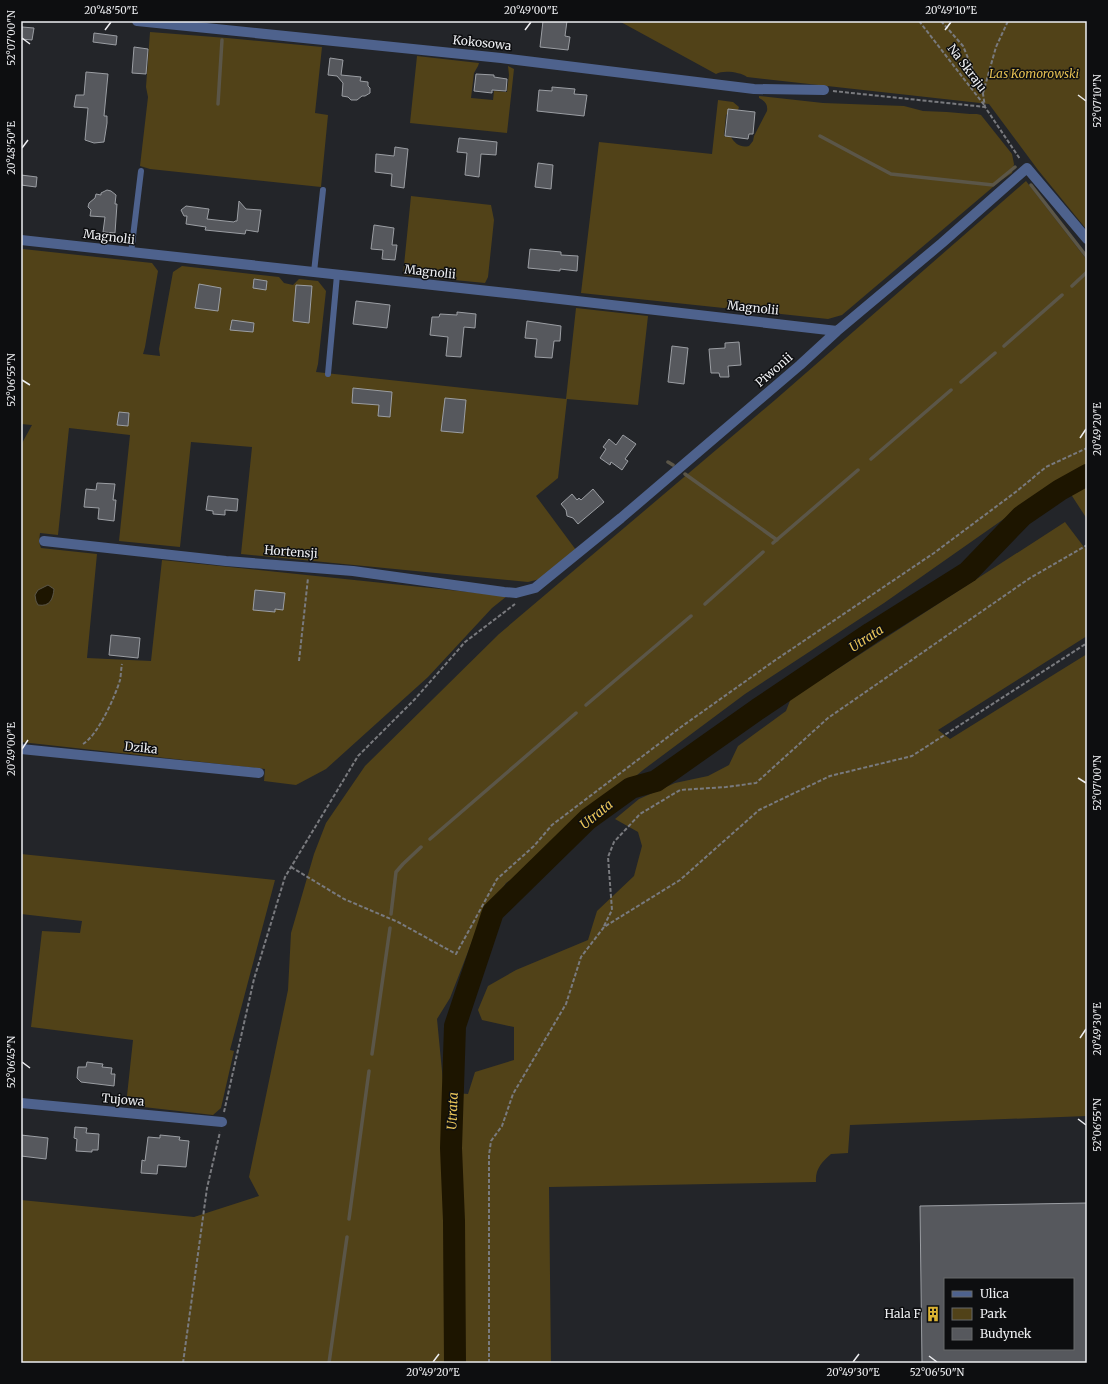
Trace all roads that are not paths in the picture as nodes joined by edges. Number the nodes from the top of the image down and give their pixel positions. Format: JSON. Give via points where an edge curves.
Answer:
{"nodes":[{"id":1,"x":137,"y":21,"type":"edge"},
{"id":2,"x":824,"y":90,"type":"road end"},
{"id":3,"x":141,"y":171,"type":"dead end"},
{"id":4,"x":323,"y":190,"type":"dead end"},
{"id":5,"x":1087,"y":239,"type":"edge"},
{"id":6,"x":21,"y":240,"type":"edge"},
{"id":7,"x":131,"y":253,"type":"junction"},
{"id":8,"x":314,"y":272,"type":"junction"},
{"id":9,"x":337,"y":276,"type":"junction"},
{"id":10,"x":837,"y":331,"type":"junction"},
{"id":11,"x":328,"y":374,"type":"dead end"},
{"id":12,"x":44,"y":541,"type":"dead end"},
{"id":13,"x":535,"y":588,"type":"joint"},
{"id":14,"x":21,"y":749,"type":"edge"},
{"id":15,"x":259,"y":773,"type":"dead end"},
{"id":16,"x":21,"y":1103,"type":"edge"},
{"id":17,"x":222,"y":1122,"type":"road end"}],
"edges":[{"from":1,"to":2,"type":"street","name":"Kokosowa","via":[[500,58],[754,89]]},
{"from":3,"to":7,"type":"lane"},
{"from":4,"to":8,"type":"lane"},
{"from":5,"to":10,"type":"street","name":"Piwonii","via":[[1027,168]]},
{"from":6,"to":7,"type":"street","name":"Magnolii"},
{"from":7,"to":8,"type":"street","name":"Magnolii"},
{"from":8,"to":9,"type":"street","name":"Magnolii"},
{"from":9,"to":10,"type":"street","name":"Magnolii"},
{"from":9,"to":11,"type":"lane"},
{"from":10,"to":13,"type":"street","name":"Piwonii","via":[[621,518]]},
{"from":12,"to":13,"type":"street","name":"Hortensji","via":[[226,561],[353,570],[504,592],[516,593]]},
{"from":14,"to":15,"type":"street","name":"Dzika"},
{"from":16,"to":17,"type":"street","name":"Tujowa"}]}
